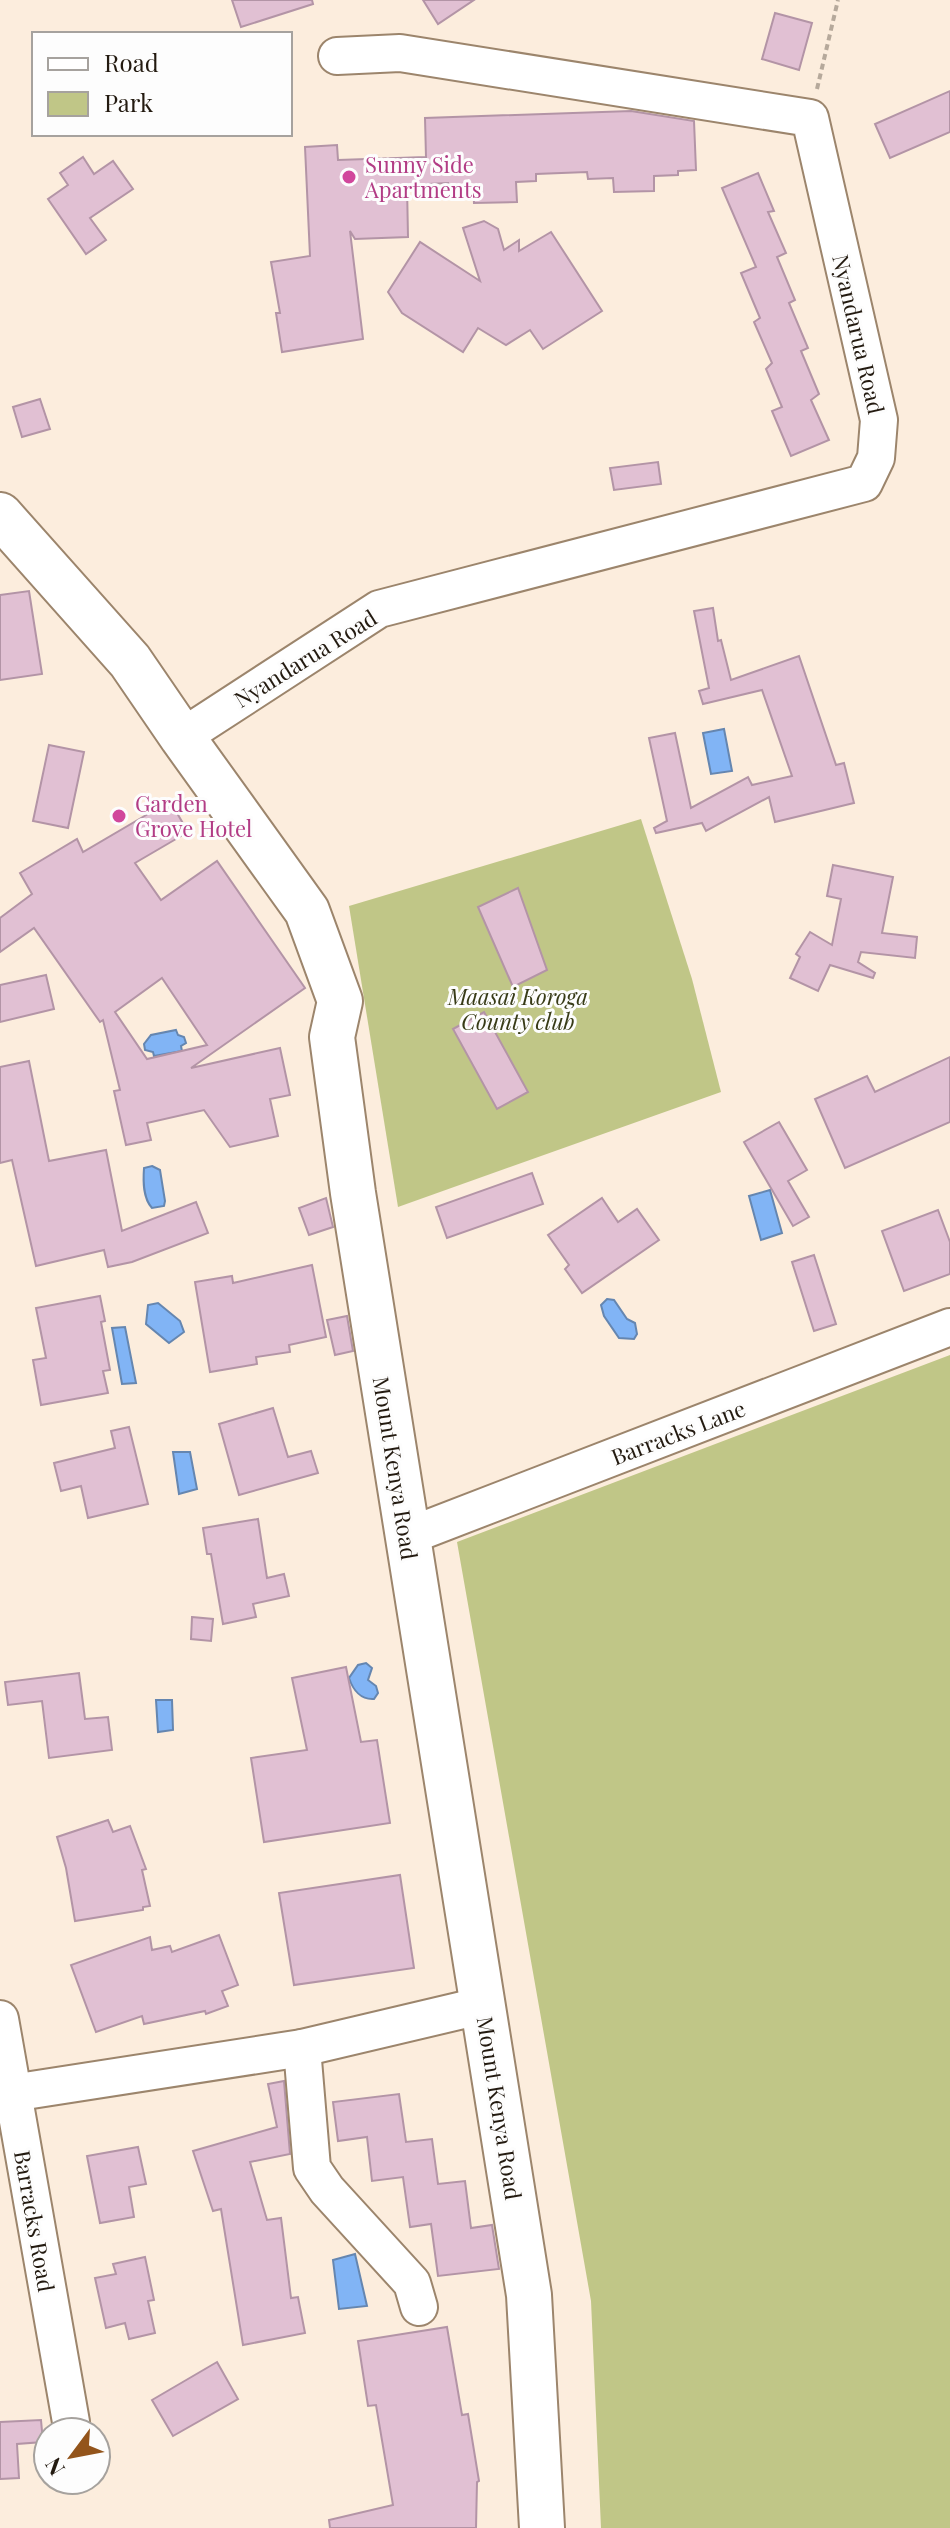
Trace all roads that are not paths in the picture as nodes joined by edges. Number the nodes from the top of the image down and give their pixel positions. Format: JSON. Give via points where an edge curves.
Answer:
{"nodes":[{"id":1,"x":337,"y":56,"type":"dead end"},
{"id":2,"x":0,"y":515,"type":"edge"},
{"id":3,"x":182,"y":737,"type":"junction"},
{"id":4,"x":950,"y":1327,"type":"edge"},
{"id":5,"x":406,"y":1537,"type":"junction"},
{"id":6,"x":484,"y":2005,"type":"junction"},
{"id":7,"x":0,"y":2019,"type":"edge"},
{"id":8,"x":302,"y":2048,"type":"junction"},
{"id":9,"x":12,"y":2093,"type":"junction"},
{"id":10,"x":419,"y":2307,"type":"dead end"},
{"id":11,"x":70,"y":2416,"type":"edge"},
{"id":12,"x":542,"y":2528,"type":"edge"}],
"edges":[{"from":1,"to":3,"type":"street","name":"Nyandarua Road","via":[[400,53],[810,118],[879,420],[876,458],[864,483],[379,609]]},
{"from":2,"to":3,"type":"main road","name":"Mount Kenya Road","via":[[130,661]]},
{"from":3,"to":5,"type":"main road","name":"Mount Kenya Road","via":[[307,911],[340,1001],[332,1037]]},
{"from":4,"to":5,"type":"street","name":"Barracks Lane"},
{"from":5,"to":6,"type":"main road","name":"Mount Kenya Road"},
{"from":6,"to":8,"type":"street"},
{"from":6,"to":12,"type":"main road","name":"Mount Kenya Road","via":[[529,2295]]},
{"from":7,"to":9,"type":"street","name":"Barracks Road"},
{"from":8,"to":9,"type":"street"},
{"from":8,"to":10,"type":"street","via":[[312,2168],[412,2283]]},
{"from":9,"to":11,"type":"street","name":"Barracks Road"}]}
